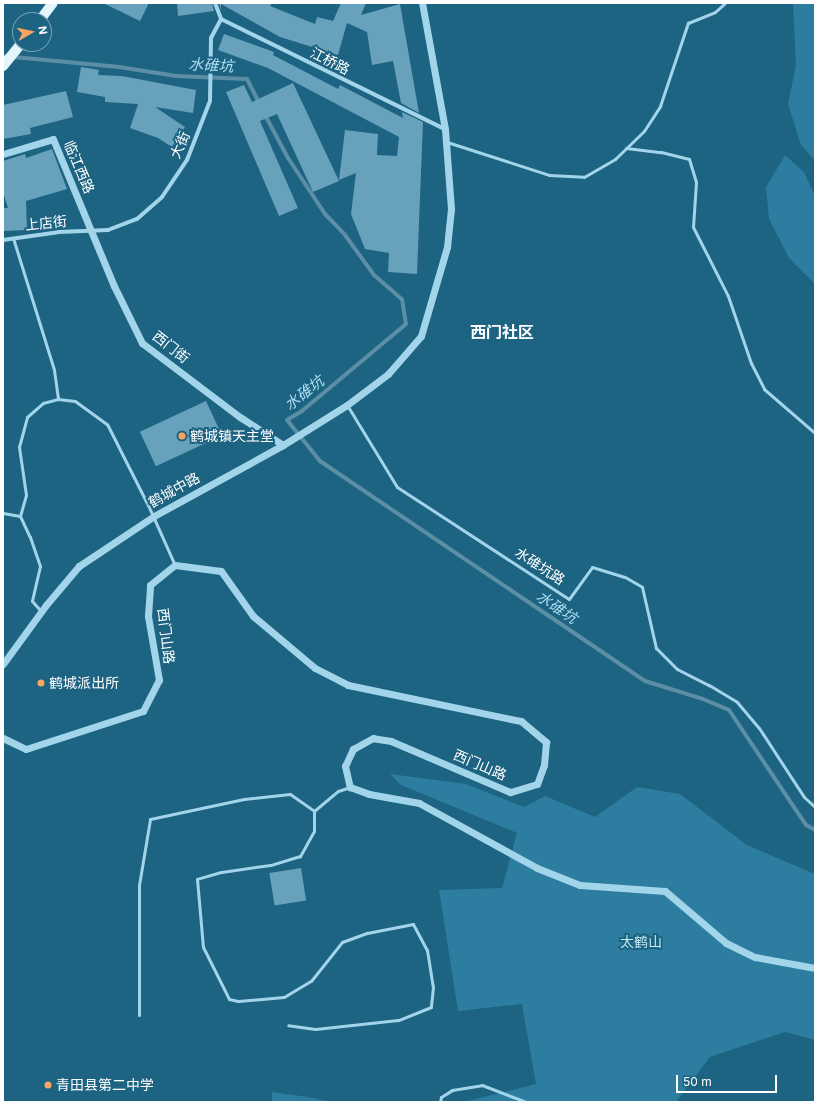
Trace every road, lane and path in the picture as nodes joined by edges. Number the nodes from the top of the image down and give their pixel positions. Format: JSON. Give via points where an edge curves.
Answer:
{"nodes":[{"id":1,"x":53,"y":3,"type":"edge"},
{"id":2,"x":215,"y":3,"type":"edge"},
{"id":3,"x":422,"y":3,"type":"edge"},
{"id":4,"x":725,"y":3,"type":"edge"},
{"id":5,"x":46,"y":12,"type":"edge"},
{"id":6,"x":221,"y":19,"type":"junction"},
{"id":7,"x":14,"y":52,"type":"edge"},
{"id":8,"x":3,"y":66,"type":"edge"},
{"id":9,"x":445,"y":129,"type":"junction"},
{"id":10,"x":447,"y":142,"type":"junction"},
{"id":11,"x":626,"y":148,"type":"junction"},
{"id":12,"x":3,"y":154,"type":"edge"},
{"id":13,"x":91,"y":230,"type":"junction"},
{"id":14,"x":13,"y":238,"type":"junction"},
{"id":15,"x":3,"y":240,"type":"edge"},
{"id":16,"x":58,"y":399,"type":"junction"},
{"id":17,"x":346,"y":406,"type":"junction"},
{"id":18,"x":815,"y":433,"type":"edge"},
{"id":19,"x":283,"y":445,"type":"junction"},
{"id":20,"x":3,"y":513,"type":"edge"},
{"id":21,"x":20,"y":516,"type":"junction"},
{"id":22,"x":175,"y":565,"type":"junction"},
{"id":23,"x":41,"y":611,"type":"junction"},
{"id":24,"x":5,"y":655,"type":"edge"},
{"id":25,"x":3,"y":664,"type":"edge"},
{"id":26,"x":3,"y":738,"type":"edge"},
{"id":27,"x":350,"y":787,"type":"junction"},
{"id":28,"x":815,"y":807,"type":"edge"},
{"id":29,"x":314,"y":811,"type":"junction"},
{"id":30,"x":815,"y":968,"type":"edge"},
{"id":31,"x":139,"y":1014,"type":"dead end"},
{"id":32,"x":288,"y":1024,"type":"dead end"},
{"id":33,"x":440,"y":1102,"type":"edge"},
{"id":34,"x":526,"y":1102,"type":"edge"}],
"edges":[{"from":1,"to":5,"type":"main road"},
{"from":2,"to":6,"type":"street"},
{"from":3,"to":9,"type":"street","name":"鹤城中路"},
{"from":4,"to":11,"type":"lane","via":[[715,12],[688,23],[660,106],[644,131]]},
{"from":6,"to":9,"type":"street","name":"江桥路"},
{"from":6,"to":13,"type":"street","name":"大街","via":[[211,38],[210,101],[187,160],[162,197],[137,219],[108,230]]},
{"from":7,"to":8,"type":"main road"},
{"from":9,"to":10,"type":"street","name":"鹤城中路"},
{"from":10,"to":11,"type":"lane","via":[[549,175],[584,177],[615,159]]},
{"from":10,"to":17,"type":"street","name":"鹤城中路","via":[[451,209],[447,247],[421,336],[388,374]]},
{"from":11,"to":18,"type":"lane","via":[[661,152],[689,159],[696,182],[693,227],[728,296],[751,363],[764,389]]},
{"from":12,"to":13,"type":"street","name":"临江西路","via":[[53,139]]},
{"from":13,"to":14,"type":"street","name":"上店街"},
{"from":13,"to":19,"type":"street","name":"西门街","via":[[142,343],[240,417]]},
{"from":14,"to":15,"type":"street","name":"上店街"},
{"from":14,"to":16,"type":"lane","via":[[54,370]]},
{"from":16,"to":21,"type":"lane","via":[[43,404],[27,417],[19,447],[26,495]]},
{"from":16,"to":22,"type":"lane","bridge":true,"via":[[75,401],[107,424]]},
{"from":17,"to":19,"type":"street","name":"鹤城中路"},
{"from":17,"to":28,"type":"lane","name":"水碓坑路","via":[[397,488],[569,598],[592,568],[625,577],[642,588],[656,648],[677,670],[737,702],[759,728],[804,797]]},
{"from":19,"to":23,"type":"street","name":"鹤城中路","via":[[154,516],[79,566]]},
{"from":20,"to":21,"type":"lane"},
{"from":21,"to":23,"type":"lane","via":[[40,566],[32,601]]},
{"from":22,"to":26,"type":"street","name":"西门山路","via":[[150,585],[148,616],[159,680],[143,711],[26,749]]},
{"from":22,"to":27,"type":"street","name":"西门山路","via":[[221,571],[253,616],[315,668],[348,685],[521,721],[546,742],[544,765],[537,784],[510,792],[391,741],[373,738],[354,749],[346,766]]},
{"from":23,"to":24,"type":"street","name":"鹤城中路"},
{"from":24,"to":25,"type":"street","name":"鹤城中路"},
{"from":27,"to":29,"type":"lane","via":[[338,791]]},
{"from":27,"to":30,"type":"street","via":[[369,794],[419,803],[537,868],[580,885],[665,891],[726,943],[755,957]]},
{"from":29,"to":31,"type":"lane","via":[[290,794],[244,799],[150,819],[139,885]]},
{"from":29,"to":32,"type":"lane","via":[[314,832],[300,856],[270,865],[220,872],[197,879],[203,948],[229,999],[238,1001],[284,997],[310,981],[342,942],[367,933],[413,924],[427,950],[433,987],[431,1007],[398,1020],[315,1029]]},
{"from":33,"to":34,"type":"lane","via":[[441,1096],[452,1090],[482,1086]]}]}
